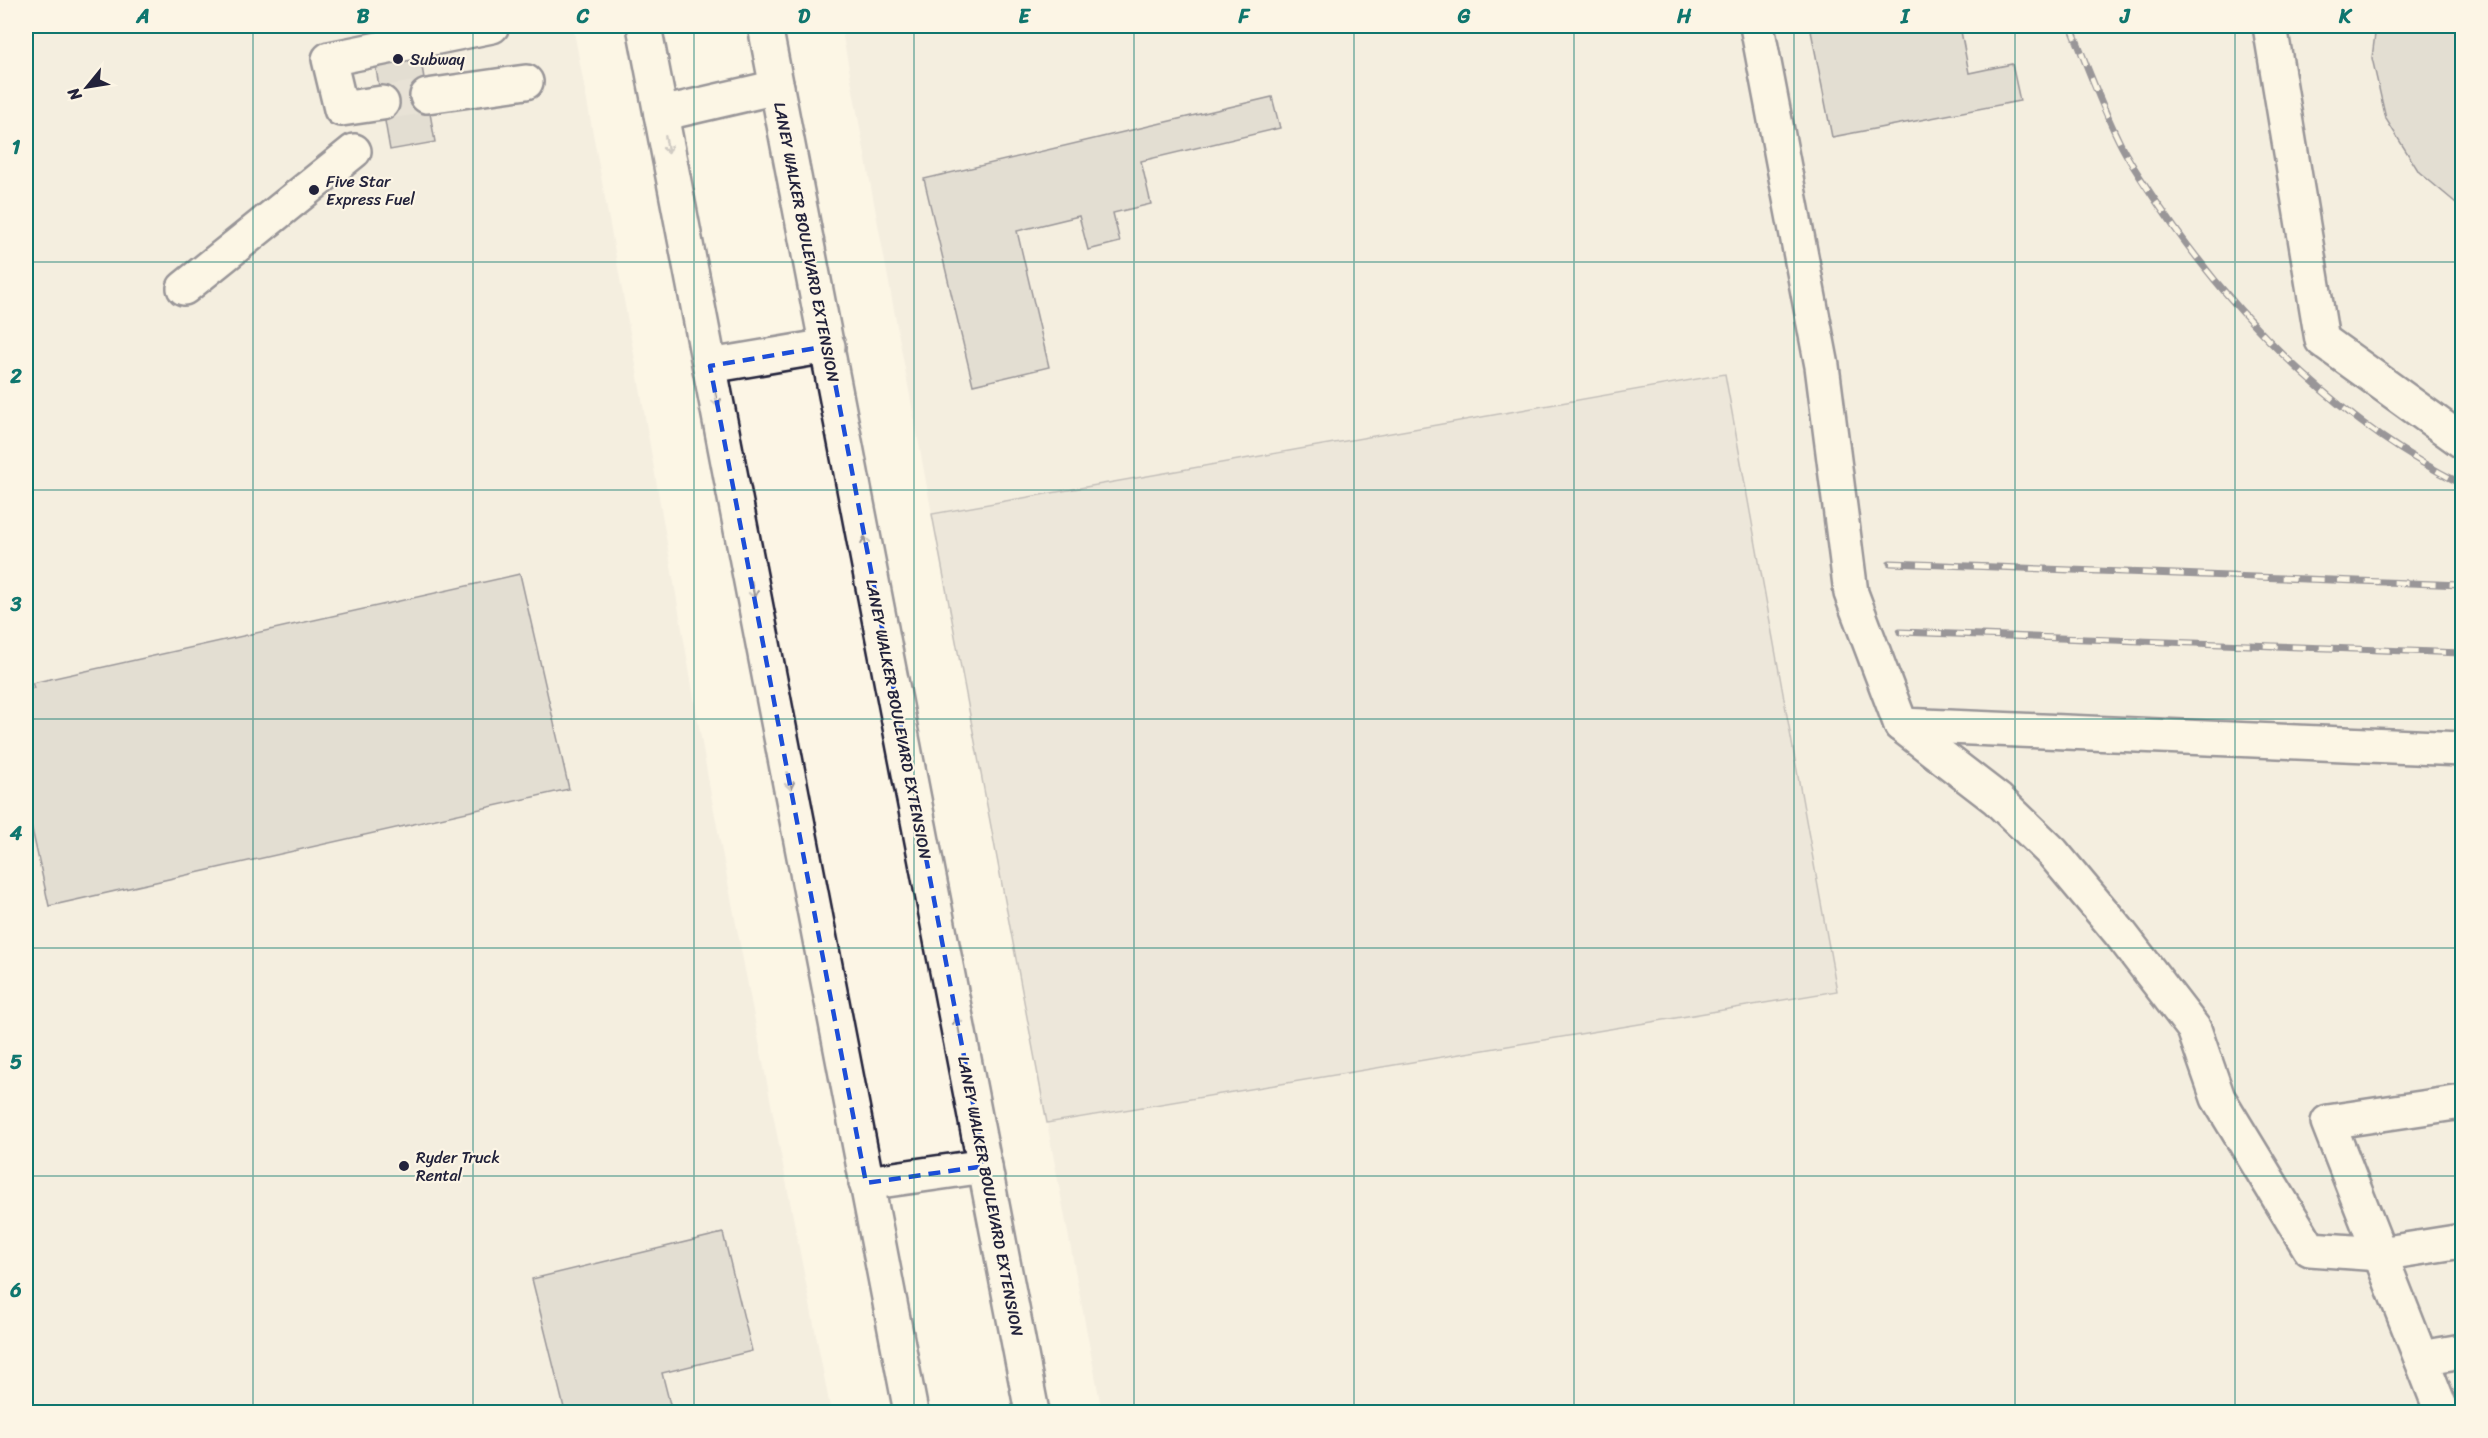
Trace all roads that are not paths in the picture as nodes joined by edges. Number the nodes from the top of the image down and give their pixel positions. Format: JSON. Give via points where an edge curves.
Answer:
{"nodes":[{"id":1,"x":483,"y":26,"type":"edge"},
{"id":2,"x":644,"y":26,"type":"edge"},
{"id":3,"x":765,"y":26,"type":"edge"},
{"id":4,"x":1757,"y":26,"type":"edge"},
{"id":5,"x":2270,"y":26,"type":"edge"},
{"id":6,"x":526,"y":82,"type":"dead end"},
{"id":7,"x":777,"y":87,"type":"junction"},
{"id":8,"x":428,"y":96,"type":"tunnel mouth"},
{"id":9,"x":382,"y":103,"type":"tunnel mouth"},
{"id":10,"x":661,"y":114,"type":"junction"},
{"id":11,"x":354,"y":152,"type":"dead end"},
{"id":12,"x":184,"y":288,"type":"dead end"},
{"id":13,"x":828,"y":346,"type":"junction"},
{"id":14,"x":710,"y":366,"type":"junction"},
{"id":15,"x":2463,"y":441,"type":"edge"},
{"id":16,"x":1901,"y":725,"type":"junction"},
{"id":17,"x":2463,"y":749,"type":"edge"},
{"id":18,"x":2463,"y":1102,"type":"edge"},
{"id":19,"x":985,"y":1166,"type":"junction"},
{"id":20,"x":866,"y":1183,"type":"junction"},
{"id":21,"x":2463,"y":1241,"type":"edge"},
{"id":22,"x":2380,"y":1254,"type":"junction"},
{"id":23,"x":2463,"y":1351,"type":"edge"},
{"id":24,"x":2421,"y":1358,"type":"junction"},
{"id":25,"x":911,"y":1413,"type":"edge"},
{"id":26,"x":1032,"y":1413,"type":"edge"},
{"id":27,"x":2442,"y":1413,"type":"edge"}],
"edges":[{"from":1,"to":9,"type":"main road","via":[[329,59],[341,109]]},
{"from":2,"to":10,"type":"main road"},
{"from":3,"to":7,"type":"main road","name":"LANEY WALKER BOULEVARD EXTENSION"},
{"from":4,"to":16,"type":"main road","via":[[1822,366],[1851,593]]},
{"from":5,"to":15,"type":"main road","via":[[2322,340]]},
{"from":6,"to":8,"type":"main road"},
{"from":7,"to":10,"type":"main road"},
{"from":7,"to":13,"type":"main road","name":"LANEY WALKER BOULEVARD EXTENSION"},
{"from":10,"to":14,"type":"main road","one_way":true},
{"from":11,"to":12,"type":"main road"},
{"from":13,"to":14,"type":"main road"},
{"from":19,"to":13,"type":"main road","name":"LANEY WALKER BOULEVARD EXTENSION","one_way":true},
{"from":14,"to":20,"type":"main road","one_way":true},
{"from":16,"to":17,"type":"main road"},
{"from":16,"to":22,"type":"main road","via":[[1997,799],[2053,853],[2120,933],[2194,1029],[2218,1098],[2310,1249]]},
{"from":18,"to":22,"type":"main road","via":[[2328,1122]]},
{"from":19,"to":20,"type":"main road"},
{"from":19,"to":26,"type":"main road","name":"LANEY WALKER BOULEVARD EXTENSION"},
{"from":20,"to":25,"type":"main road"},
{"from":21,"to":22,"type":"main road"},
{"from":22,"to":24,"type":"main road"},
{"from":23,"to":24,"type":"main road"},
{"from":24,"to":27,"type":"main road"}]}
